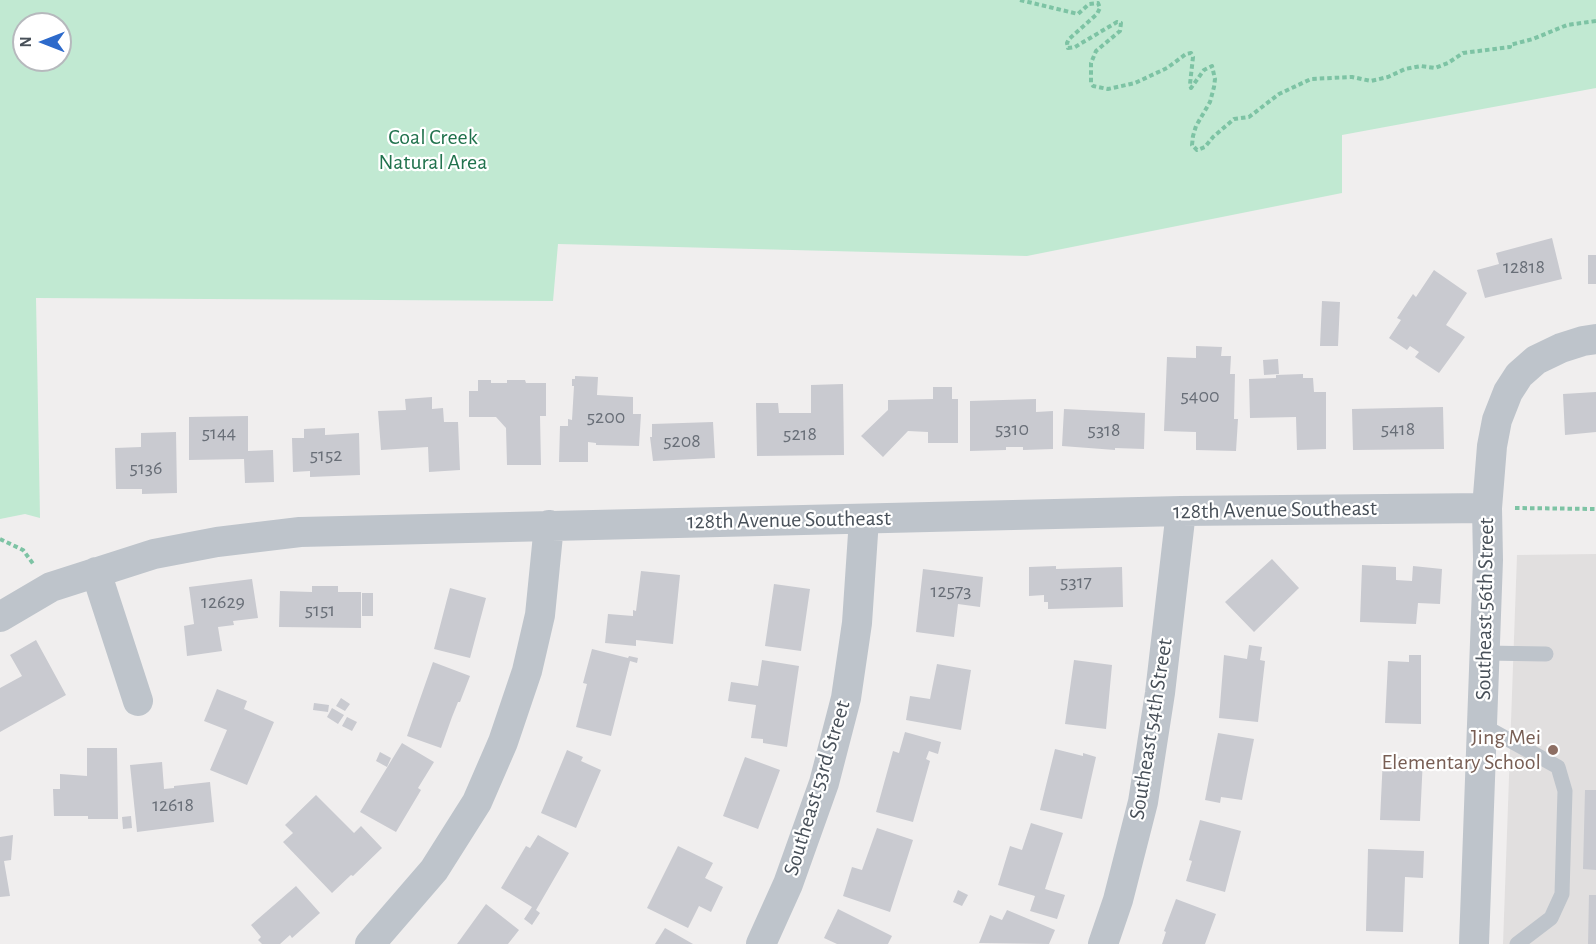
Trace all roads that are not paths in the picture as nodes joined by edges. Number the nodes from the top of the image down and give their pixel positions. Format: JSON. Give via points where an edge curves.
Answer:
{"nodes":[{"id":1,"x":1596,"y":339,"type":"edge"},
{"id":2,"x":1487,"y":508,"type":"junction"},
{"id":3,"x":1181,"y":511,"type":"junction"},
{"id":4,"x":864,"y":519,"type":"junction"},
{"id":5,"x":549,"y":525,"type":"junction"},
{"id":6,"x":96,"y":572,"type":"junction"},
{"id":7,"x":0,"y":617,"type":"edge"},
{"id":8,"x":1485,"y":653,"type":"junction"},
{"id":9,"x":1546,"y":654,"type":"dead end"},
{"id":10,"x":138,"y":701,"type":"dead end"},
{"id":11,"x":1482,"y":725,"type":"junction"},
{"id":12,"x":370,"y":944,"type":"edge"},
{"id":13,"x":761,"y":944,"type":"edge"},
{"id":14,"x":1103,"y":944,"type":"edge"},
{"id":15,"x":1474,"y":944,"type":"edge"},
{"id":16,"x":1517,"y":944,"type":"edge"}],
"edges":[{"from":1,"to":2,"type":"street","name":"Southeast 56th Street","via":[[1561,348],[1536,360],[1508,392],[1492,446]]},
{"from":2,"to":3,"type":"street","name":"128th Avenue Southeast"},
{"from":2,"to":8,"type":"street","name":"Southeast 56th Street"},
{"from":3,"to":4,"type":"street","name":"128th Avenue Southeast"},
{"from":3,"to":14,"type":"street","name":"Southeast 54th Street","via":[[1143,802]]},
{"from":4,"to":5,"type":"street","name":"128th Avenue Southeast"},
{"from":4,"to":13,"type":"street","name":"Southeast 53rd Street","via":[[857,623],[846,698],[820,794],[788,884]]},
{"from":5,"to":6,"type":"street","name":"128th Avenue Southeast","via":[[300,532],[154,554]]},
{"from":5,"to":12,"type":"street","via":[[540,615],[499,752],[477,802],[434,870]]},
{"from":6,"to":7,"type":"street","name":"128th Avenue Southeast","via":[[51,587]]},
{"from":6,"to":10,"type":"street"},
{"from":8,"to":9,"type":"lane"},
{"from":8,"to":11,"type":"street","name":"Southeast 56th Street"},
{"from":11,"to":15,"type":"street","name":"Southeast 56th Street"},
{"from":11,"to":16,"type":"lane","via":[[1558,767],[1565,791],[1562,894],[1551,918]]}]}
